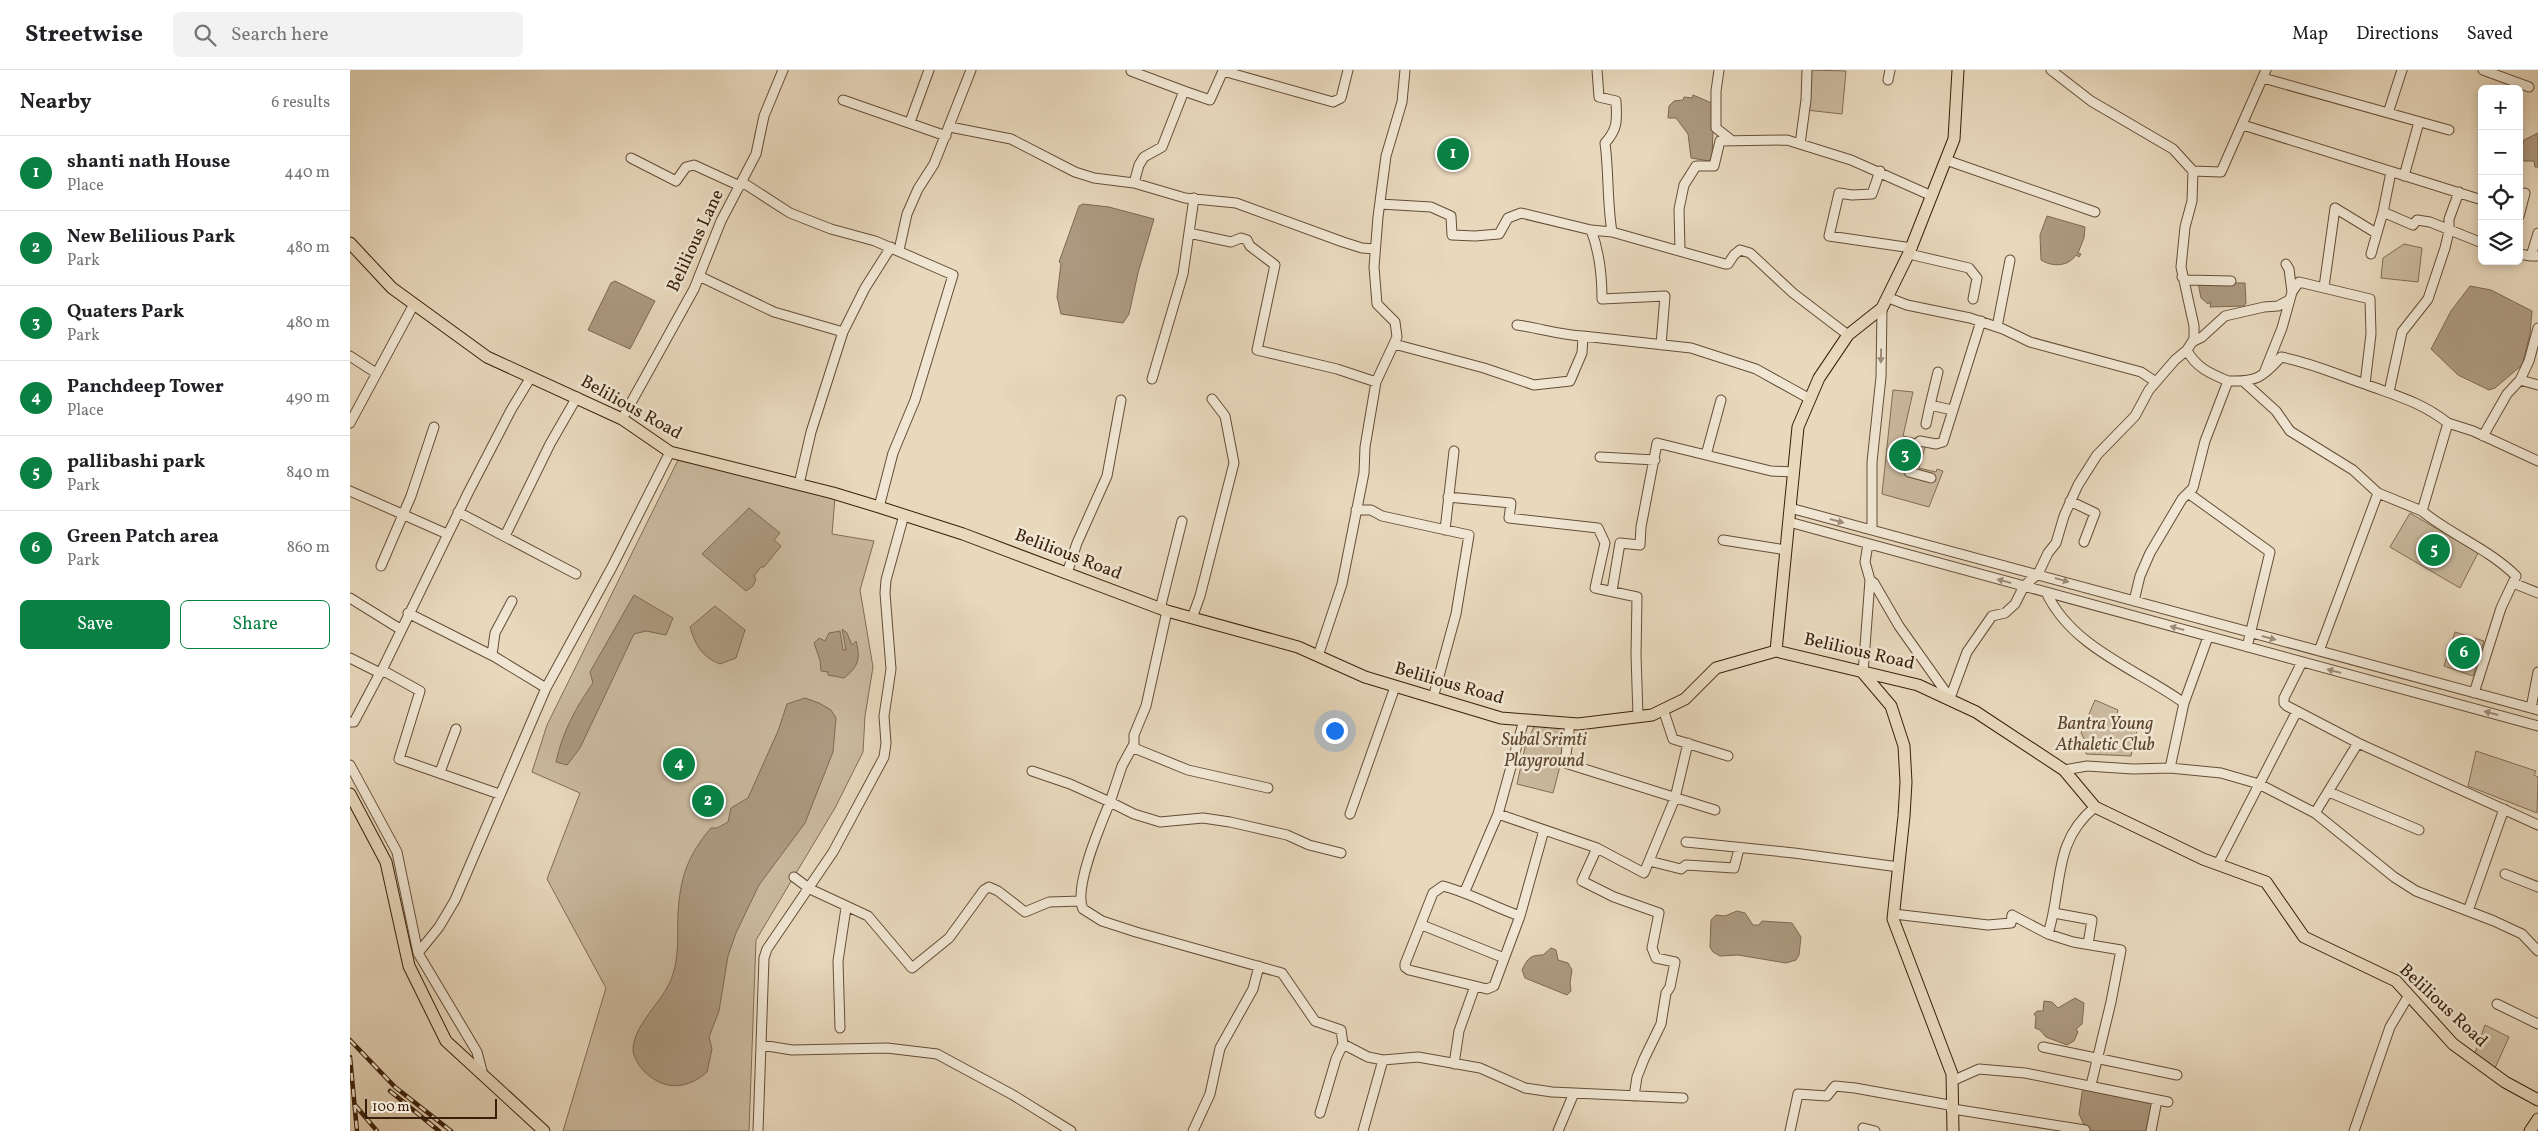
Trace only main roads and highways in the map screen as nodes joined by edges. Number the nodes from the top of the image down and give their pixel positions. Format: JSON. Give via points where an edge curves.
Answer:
{"nodes":[{"id":1,"x":1958,"y":70,"type":"edge"},
{"id":2,"x":350,"y":243,"type":"edge"},
{"id":3,"x":1776,"y":652,"type":"junction"},
{"id":4,"x":1863,"y":673,"type":"junction"},
{"id":5,"x":350,"y":794,"type":"edge"},
{"id":6,"x":2538,"y":1100,"type":"edge"},
{"id":7,"x":2538,"y":1119,"type":"edge"},
{"id":8,"x":544,"y":1131,"type":"edge"},
{"id":9,"x":1955,"y":1131,"type":"edge"},
{"id":10,"x":2530,"y":1131,"type":"edge"}],
"edges":[{"from":1,"to":3,"type":"main road","via":[[1954,140],[1910,251],[1885,303],[1848,335],[1819,378],[1798,427]]},
{"from":2,"to":3,"type":"main road","name":"Belilious Road","via":[[392,288],[487,357],[622,419],[670,452],[799,484],[904,515],[1164,610],[1298,647],[1365,677],[1501,718],[1570,723],[1652,715],[1685,699],[1716,668]]},
{"from":3,"to":4,"type":"main road","name":"Belilious Road","via":[[1812,658]]},
{"from":4,"to":6,"type":"main road","name":"Belilious Road","via":[[1918,684],[1950,698],[2064,770],[2095,807],[2218,864],[2266,882],[2304,937],[2396,982],[2453,1044],[2505,1082]]},
{"from":4,"to":9,"type":"main road","via":[[1891,706],[1904,746],[1906,782],[1893,919],[1952,1074]]},
{"from":5,"to":8,"type":"main road","via":[[386,862],[409,966],[446,1041]]},
{"from":7,"to":10,"type":"main road"}]}
